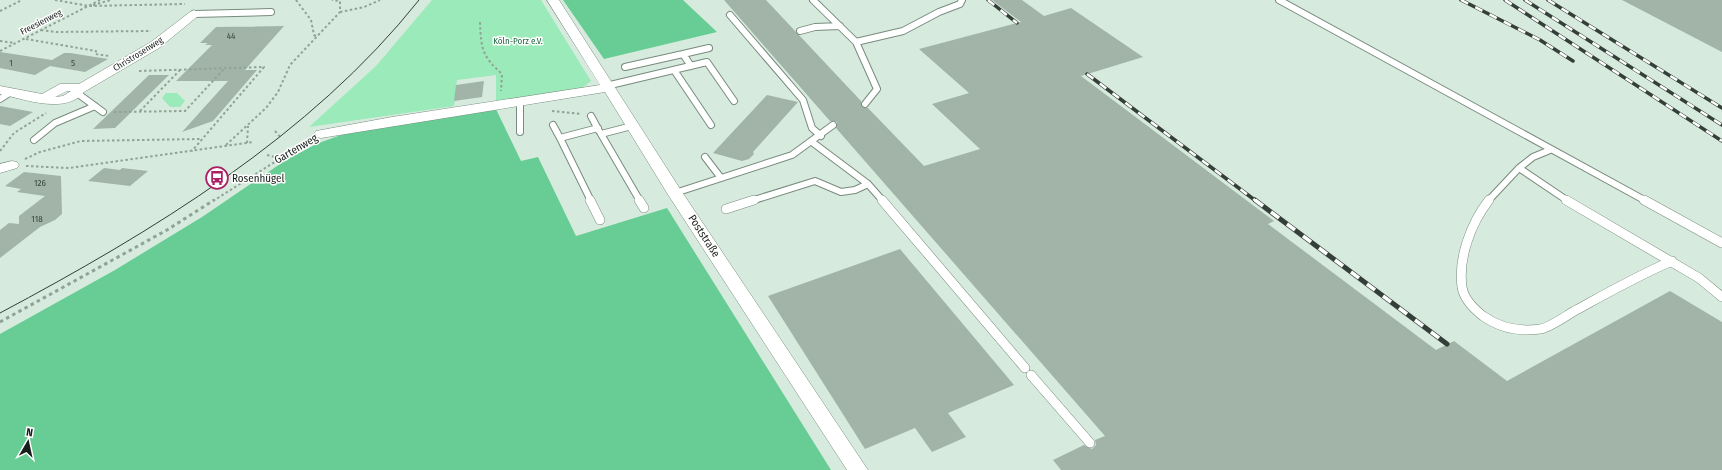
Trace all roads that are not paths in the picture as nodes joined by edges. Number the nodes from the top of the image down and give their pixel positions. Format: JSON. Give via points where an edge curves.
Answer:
{"nodes":[{"id":1,"x":553,"y":0,"type":"edge"},
{"id":2,"x":813,"y":0,"type":"edge"},
{"id":3,"x":962,"y":0,"type":"edge"},
{"id":4,"x":1279,"y":0,"type":"edge"},
{"id":5,"x":190,"y":9,"type":"joint"},
{"id":6,"x":271,"y":12,"type":"dead end"},
{"id":7,"x":730,"y":15,"type":"dead end"},
{"id":8,"x":840,"y":26,"type":"junction"},
{"id":9,"x":800,"y":31,"type":"dead end"},
{"id":10,"x":856,"y":42,"type":"junction"},
{"id":11,"x":709,"y":48,"type":"dead end"},
{"id":12,"x":683,"y":54,"type":"junction"},
{"id":13,"x":691,"y":66,"type":"junction"},
{"id":14,"x":625,"y":67,"type":"dead end"},
{"id":15,"x":674,"y":70,"type":"junction"},
{"id":16,"x":607,"y":87,"type":"junction"},
{"id":17,"x":76,"y":93,"type":"junction"},
{"id":18,"x":4,"y":94,"type":"edge"},
{"id":19,"x":734,"y":100,"type":"dead end"},
{"id":20,"x":520,"y":102,"type":"junction"},
{"id":21,"x":865,"y":104,"type":"dead end"},
{"id":22,"x":95,"y":106,"type":"junction"},
{"id":23,"x":103,"y":112,"type":"road end"},
{"id":24,"x":591,"y":116,"type":"dead end"},
{"id":25,"x":553,"y":125,"type":"dead end"},
{"id":26,"x":711,"y":125,"type":"dead end"},
{"id":27,"x":834,"y":125,"type":"dead end"},
{"id":28,"x":632,"y":126,"type":"junction"},
{"id":29,"x":599,"y":131,"type":"junction"},
{"id":30,"x":520,"y":132,"type":"dead end"},
{"id":31,"x":321,"y":134,"type":"road end"},
{"id":32,"x":821,"y":136,"type":"junction"},
{"id":33,"x":560,"y":138,"type":"junction"},
{"id":34,"x":34,"y":140,"type":"dead end"},
{"id":35,"x":812,"y":142,"type":"junction"},
{"id":36,"x":1550,"y":150,"type":"junction"},
{"id":37,"x":705,"y":157,"type":"dead end"},
{"id":38,"x":1519,"y":168,"type":"junction"},
{"id":39,"x":720,"y":178,"type":"junction"},
{"id":40,"x":868,"y":184,"type":"junction"},
{"id":41,"x":675,"y":193,"type":"junction"},
{"id":42,"x":644,"y":208,"type":"dead end"},
{"id":43,"x":726,"y":209,"type":"dead end"},
{"id":44,"x":600,"y":220,"type":"dead end"},
{"id":45,"x":1722,"y":243,"type":"edge"},
{"id":46,"x":1672,"y":261,"type":"junction"},
{"id":47,"x":1722,"y":297,"type":"edge"},
{"id":48,"x":1090,"y":443,"type":"dead end"},
{"id":49,"x":858,"y":470,"type":"edge"}],
"edges":[{"from":1,"to":16,"type":"street","name":"Poststraße"},
{"from":2,"to":8,"type":"lane"},
{"from":3,"to":10,"type":"lane","via":[[960,4],[903,31]]},
{"from":4,"to":36,"type":"lane"},
{"from":5,"to":6,"type":"lane"},
{"from":5,"to":17,"type":"street","name":"Christrosenweg","via":[[169,34]]},
{"from":7,"to":32,"type":"lane","via":[[803,100],[812,128]]},
{"from":8,"to":9,"type":"lane","via":[[814,27]]},
{"from":8,"to":10,"type":"lane"},
{"from":10,"to":21,"type":"lane","via":[[877,90]]},
{"from":11,"to":12,"type":"lane"},
{"from":12,"to":13,"type":"lane"},
{"from":12,"to":14,"type":"lane"},
{"from":13,"to":15,"type":"lane"},
{"from":13,"to":19,"type":"lane","via":[[708,62]]},
{"from":15,"to":16,"type":"lane"},
{"from":15,"to":26,"type":"lane"},
{"from":16,"to":20,"type":"street","name":"Gartenweg"},
{"from":16,"to":28,"type":"street","name":"Poststraße"},
{"from":17,"to":18,"type":"street","via":[[70,87],[58,89],[48,95],[47,99]]},
{"from":17,"to":22,"type":"lane"},
{"from":20,"to":30,"type":"lane"},
{"from":20,"to":31,"type":"street","name":"Gartenweg","via":[[383,121]]},
{"from":22,"to":23,"type":"lane"},
{"from":22,"to":34,"type":"lane","via":[[64,118]]},
{"from":24,"to":29,"type":"lane"},
{"from":25,"to":33,"type":"lane"},
{"from":27,"to":32,"type":"lane"},
{"from":28,"to":29,"type":"lane"},
{"from":28,"to":41,"type":"street","name":"Poststraße"},
{"from":29,"to":33,"type":"lane"},
{"from":29,"to":42,"type":"lane"},
{"from":32,"to":35,"type":"lane"},
{"from":33,"to":44,"type":"lane"},
{"from":35,"to":39,"type":"lane","via":[[792,155]]},
{"from":35,"to":40,"type":"lane"},
{"from":36,"to":38,"type":"lane","via":[[1533,157]]},
{"from":36,"to":45,"type":"lane"},
{"from":37,"to":39,"type":"lane"},
{"from":38,"to":46,"type":"lane","via":[[1561,197]]},
{"from":38,"to":46,"type":"lane","via":[[1478,214],[1460,273],[1463,292],[1473,308],[1493,323],[1514,330],[1542,329]]},
{"from":39,"to":41,"type":"lane"},
{"from":40,"to":43,"type":"lane","via":[[852,192],[843,192],[815,181]]},
{"from":40,"to":48,"type":"lane"},
{"from":41,"to":49,"type":"street","name":"Poststraße"},
{"from":46,"to":47,"type":"lane"}]}
